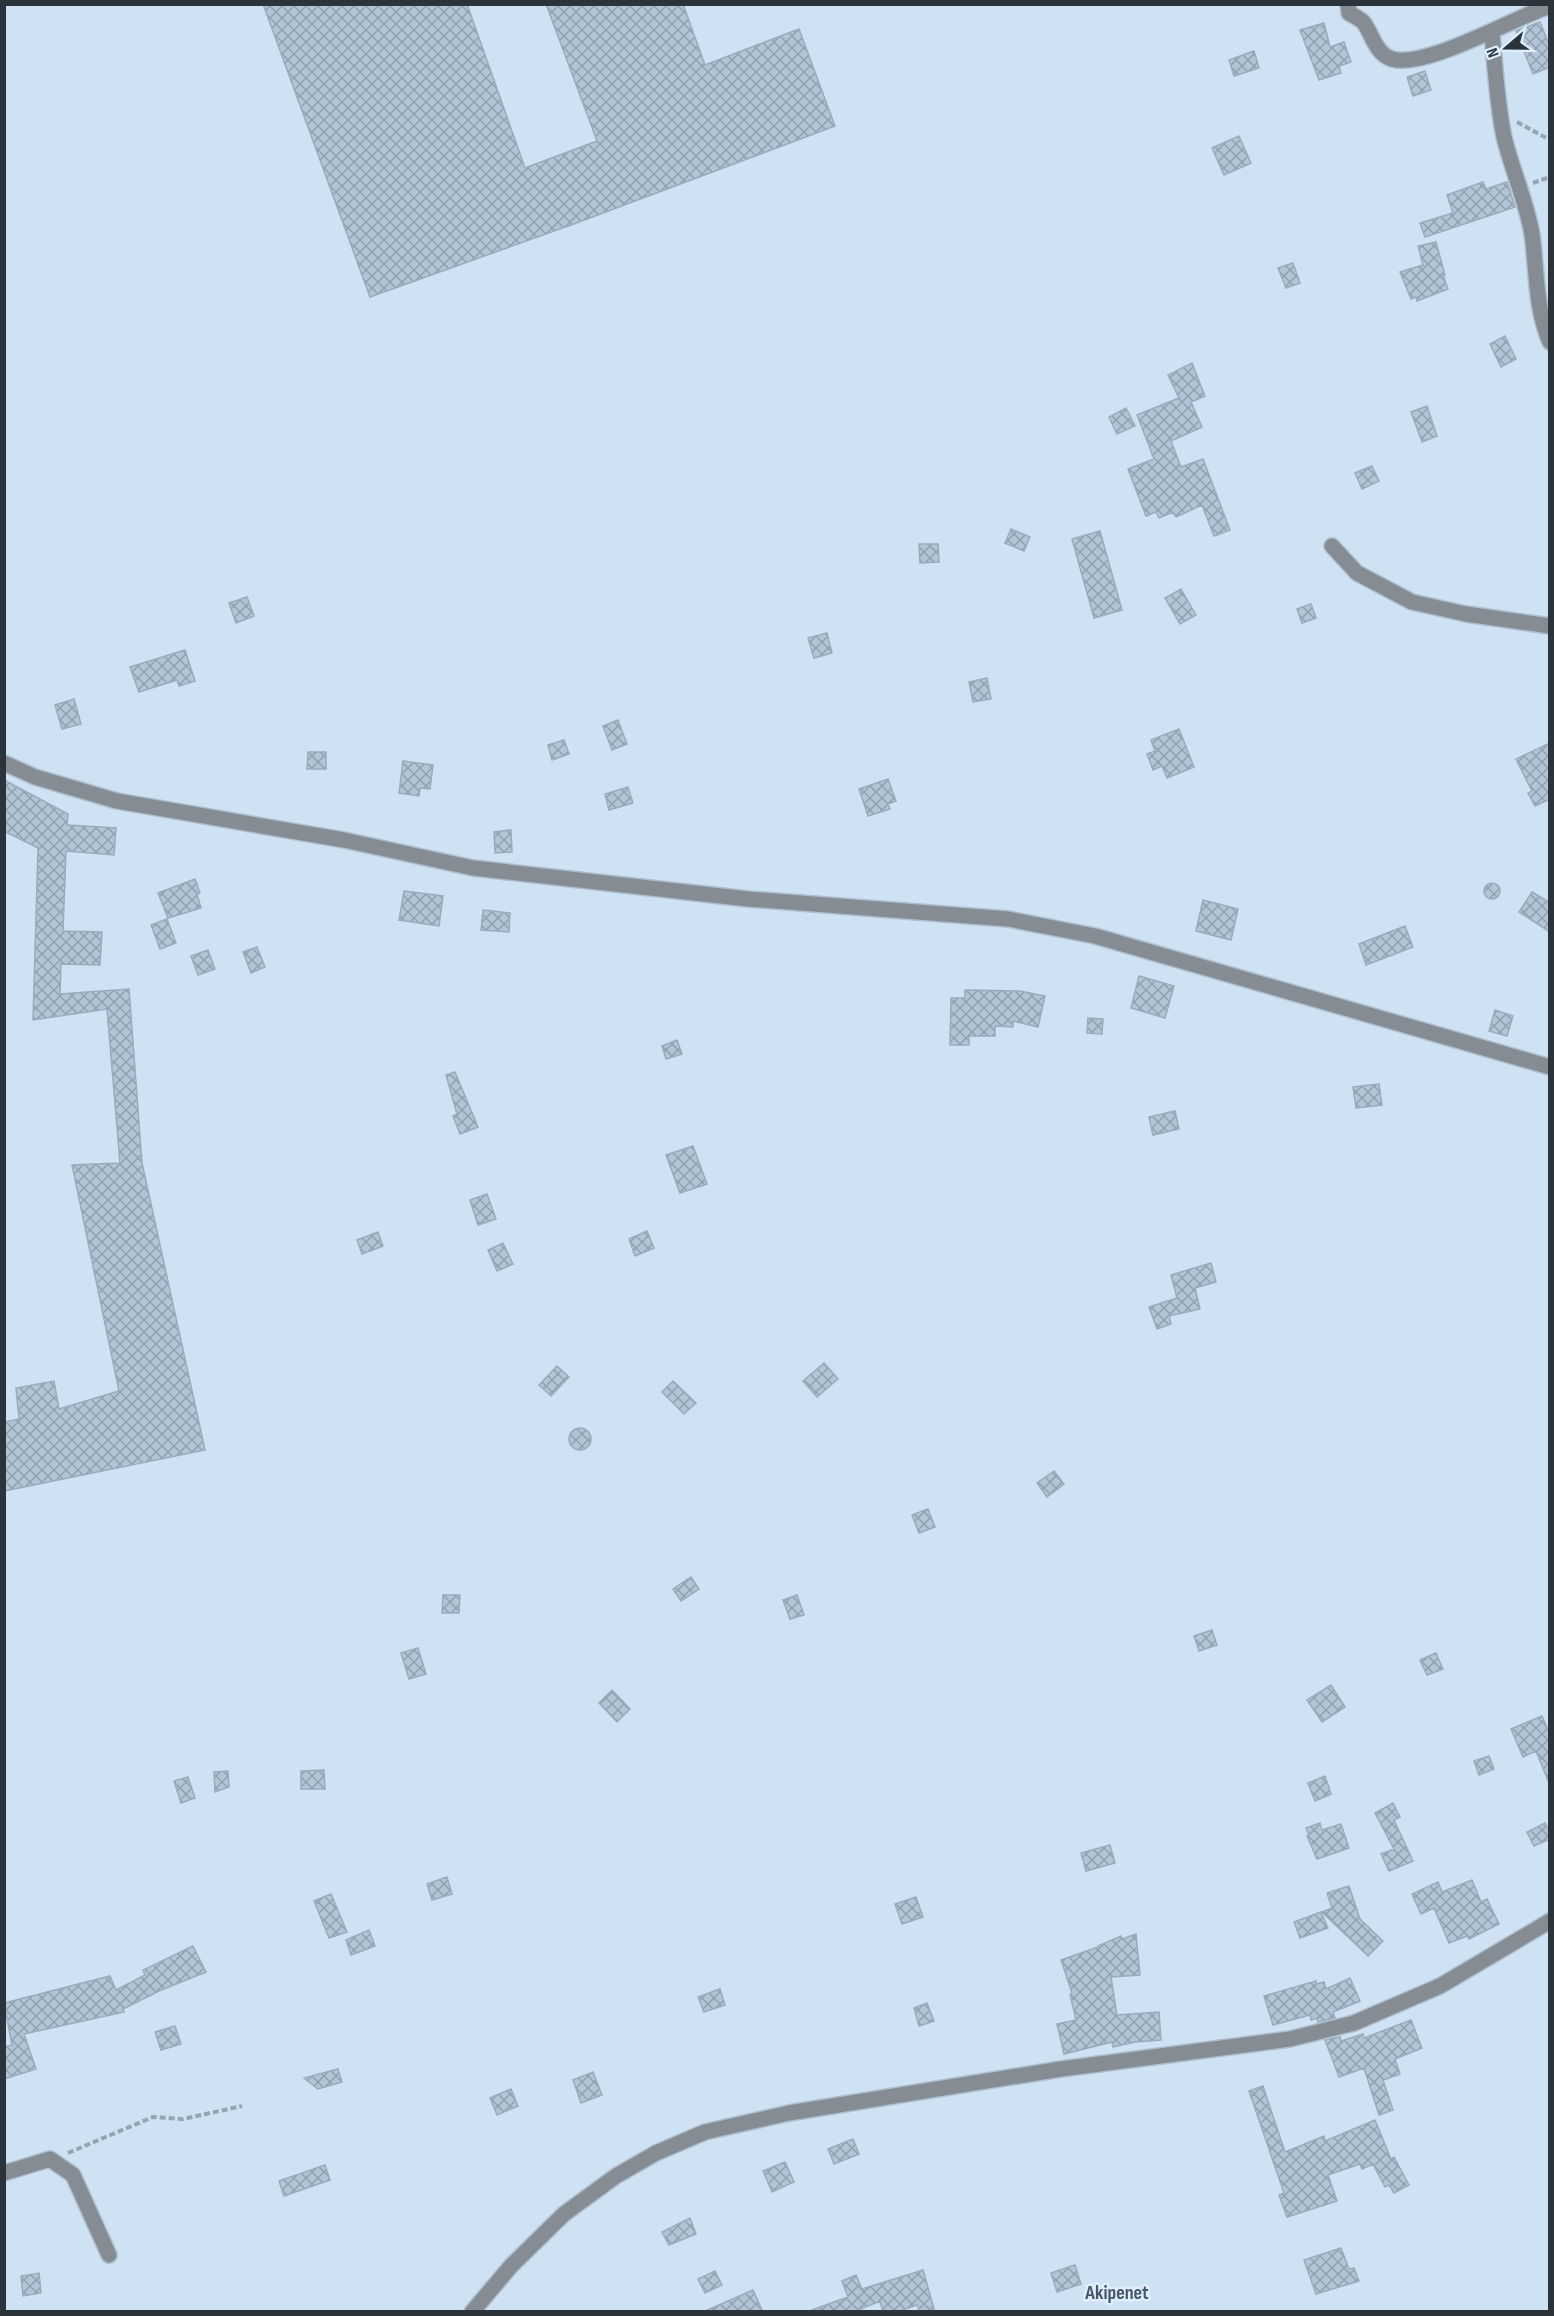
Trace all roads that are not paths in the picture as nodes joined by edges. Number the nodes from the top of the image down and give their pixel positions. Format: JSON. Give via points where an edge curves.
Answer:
{"nodes":[{"id":1,"x":1348,"y":4,"type":"edge"},
{"id":2,"x":1546,"y":6,"type":"edge"},
{"id":3,"x":1492,"y":33,"type":"junction"},
{"id":4,"x":1550,"y":342,"type":"edge"},
{"id":5,"x":1332,"y":546,"type":"dead end"},
{"id":6,"x":1550,"y":626,"type":"edge"},
{"id":7,"x":4,"y":763,"type":"edge"},
{"id":8,"x":1550,"y":1067,"type":"edge"},
{"id":9,"x":1550,"y":1921,"type":"edge"},
{"id":10,"x":4,"y":2173,"type":"edge"},
{"id":11,"x":109,"y":2255,"type":"dead end"},
{"id":12,"x":472,"y":2312,"type":"edge"}],
"edges":[{"from":1,"to":3,"type":"street","via":[[1349,13],[1363,22],[1380,51],[1393,59],[1420,59]]},
{"from":2,"to":3,"type":"street"},
{"from":3,"to":4,"type":"street","via":[[1505,138],[1530,225],[1535,279]]},
{"from":5,"to":6,"type":"street","via":[[1357,573],[1412,602]]},
{"from":7,"to":8,"type":"street","via":[[35,777],[117,801],[344,840],[473,868],[748,899],[1008,919],[1095,936]]},
{"from":9,"to":12,"type":"street","via":[[1440,1986],[1354,2023],[1290,2039],[1061,2069],[789,2112],[705,2132],[616,2176],[564,2214],[511,2266]]},
{"from":10,"to":11,"type":"street","via":[[50,2159],[73,2175]]}]}
